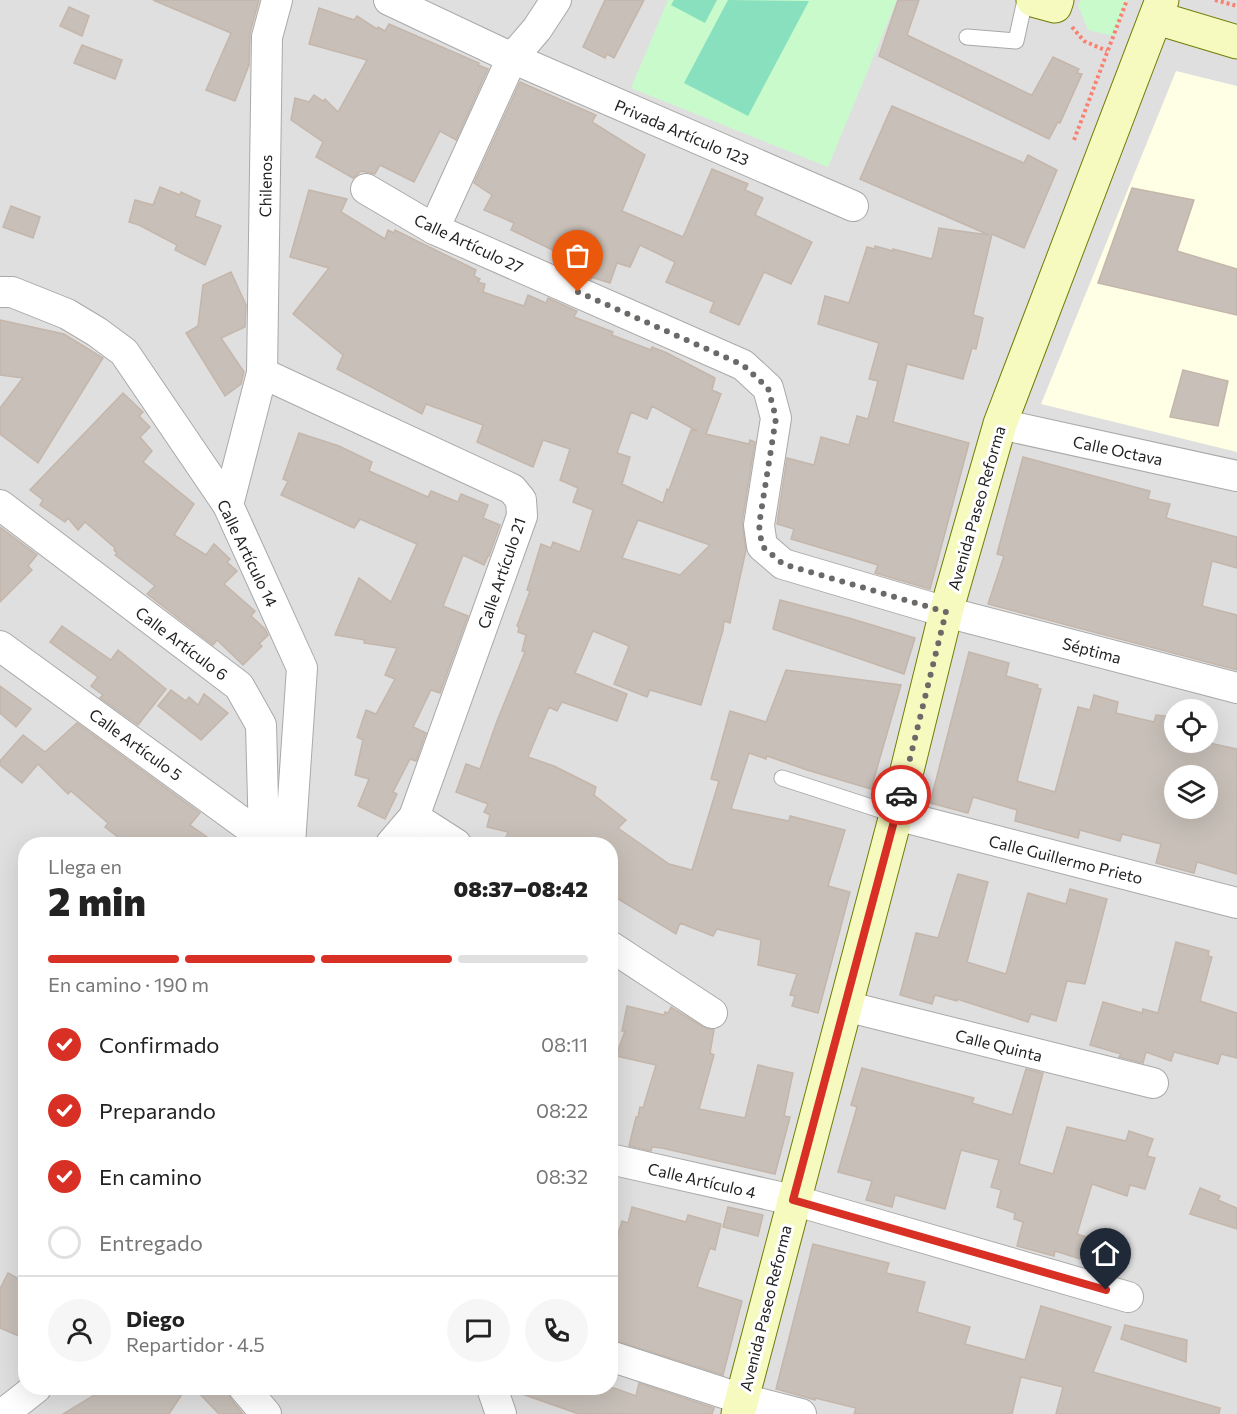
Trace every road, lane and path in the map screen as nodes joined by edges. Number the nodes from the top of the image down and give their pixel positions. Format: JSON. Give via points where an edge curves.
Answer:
{"nodes":[{"id":1,"x":277,"y":0,"type":"edge"},
{"id":2,"x":389,"y":0,"type":"edge"},
{"id":3,"x":556,"y":0,"type":"edge"},
{"id":4,"x":1215,"y":0,"type":"edge"},
{"id":5,"x":1043,"y":2,"type":"edge"},
{"id":6,"x":1237,"y":6,"type":"edge"},
{"id":7,"x":1160,"y":9,"type":"edge"},
{"id":8,"x":967,"y":37,"type":"dead end"},
{"id":9,"x":1237,"y":42,"type":"edge"},
{"id":10,"x":1108,"y":51,"type":"dead end"},
{"id":11,"x":512,"y":58,"type":"junction"},
{"id":12,"x":366,"y":189,"type":"dead end"},
{"id":13,"x":853,"y":206,"type":"dead end"},
{"id":14,"x":434,"y":229,"type":"junction"},
{"id":15,"x":0,"y":292,"type":"edge"},
{"id":16,"x":262,"y":373,"type":"junction"},
{"id":17,"x":1000,"y":424,"type":"junction"},
{"id":18,"x":1237,"y":476,"type":"edge"},
{"id":19,"x":0,"y":505,"type":"edge"},
{"id":20,"x":228,"y":505,"type":"junction"},
{"id":21,"x":946,"y":612,"type":"junction"},
{"id":22,"x":0,"y":646,"type":"edge"},
{"id":23,"x":1237,"y":688,"type":"edge"},
{"id":24,"x":782,"y":778,"type":"dead end"},
{"id":25,"x":896,"y":815,"type":"junction"},
{"id":26,"x":414,"y":817,"type":"junction"},
{"id":27,"x":267,"y":837,"type":"edge"},
{"id":28,"x":273,"y":837,"type":"edge"},
{"id":29,"x":275,"y":837,"type":"edge"},
{"id":30,"x":397,"y":837,"type":"edge"},
{"id":31,"x":445,"y":837,"type":"edge"},
{"id":32,"x":1237,"y":903,"type":"edge"},
{"id":33,"x":618,"y":951,"type":"edge"},
{"id":34,"x":844,"y":1006,"type":"junction"},
{"id":35,"x":712,"y":1013,"type":"dead end"},
{"id":36,"x":1153,"y":1083,"type":"dead end"},
{"id":37,"x":618,"y":1163,"type":"edge"},
{"id":38,"x":793,"y":1200,"type":"junction"},
{"id":39,"x":1128,"y":1296,"type":"dead end"},
{"id":40,"x":618,"y":1359,"type":"edge"},
{"id":41,"x":27,"y":1395,"type":"edge"},
{"id":42,"x":250,"y":1395,"type":"edge"},
{"id":43,"x":494,"y":1395,"type":"edge"},
{"id":44,"x":740,"y":1406,"type":"edge"},
{"id":45,"x":3,"y":1414,"type":"edge"},
{"id":46,"x":266,"y":1414,"type":"edge"},
{"id":47,"x":501,"y":1414,"type":"edge"},
{"id":48,"x":801,"y":1414,"type":"edge"}],
"edges":[{"from":1,"to":16,"type":"street","name":"Chilenos","via":[[267,37]]},
{"from":2,"to":11,"type":"street","name":"Privada Artículo 123"},
{"from":3,"to":11,"type":"street"},
{"from":4,"to":6,"type":"path"},
{"from":5,"to":8,"type":"lane","via":[[1016,41]]},
{"from":5,"to":10,"type":"path","via":[[1084,41]]},
{"from":7,"to":9,"type":"main road"},
{"from":7,"to":17,"type":"main road","name":"Avenida Paseo Reforma"},
{"from":11,"to":13,"type":"street","name":"Privada Artículo 123"},
{"from":11,"to":14,"type":"street"},
{"from":12,"to":14,"type":"street","name":"Calle Artículo 27"},
{"from":14,"to":21,"type":"street","name":"Calle Artículo 27","via":[[743,365],[768,388],[776,418],[759,525],[762,546],[783,564]]},
{"from":15,"to":20,"type":"street","name":"Calle Artículo 14","via":[[12,292],[67,314],[124,352]]},
{"from":16,"to":20,"type":"street","name":"Chilenos"},
{"from":16,"to":26,"type":"street","name":"Calle Artículo 21","via":[[512,489],[521,500],[522,516]]},
{"from":17,"to":18,"type":"street","name":"Calle Octava"},
{"from":17,"to":21,"type":"main road","name":"Avenida Paseo Reforma"},
{"from":19,"to":28,"type":"street","name":"Calle Artículo 6","via":[[239,686],[261,725]]},
{"from":20,"to":29,"type":"street","name":"Calle Artículo 14","via":[[302,668]]},
{"from":21,"to":23,"type":"street","name":"Séptima"},
{"from":21,"to":25,"type":"main road","name":"Avenida Paseo Reforma"},
{"from":22,"to":27,"type":"street","name":"Calle Artículo 5"},
{"from":24,"to":25,"type":"lane"},
{"from":25,"to":32,"type":"street","name":"Calle Guillermo Prieto"},
{"from":25,"to":34,"type":"main road","name":"Avenida Paseo Reforma"},
{"from":26,"to":30,"type":"street","name":"Calle Artículo 21"},
{"from":26,"to":31,"type":"street"},
{"from":33,"to":35,"type":"street"},
{"from":34,"to":36,"type":"street","name":"Calle Quinta"},
{"from":34,"to":38,"type":"main road","name":"Avenida Paseo Reforma"},
{"from":37,"to":38,"type":"street","name":"Calle Artículo 4"},
{"from":38,"to":39,"type":"street","name":"Calle Artículo 4"},
{"from":38,"to":44,"type":"main road","name":"Avenida Paseo Reforma"},
{"from":40,"to":44,"type":"street"},
{"from":41,"to":45,"type":"street"},
{"from":42,"to":46,"type":"street"},
{"from":43,"to":47,"type":"street"},
{"from":44,"to":48,"type":"street"}]}
